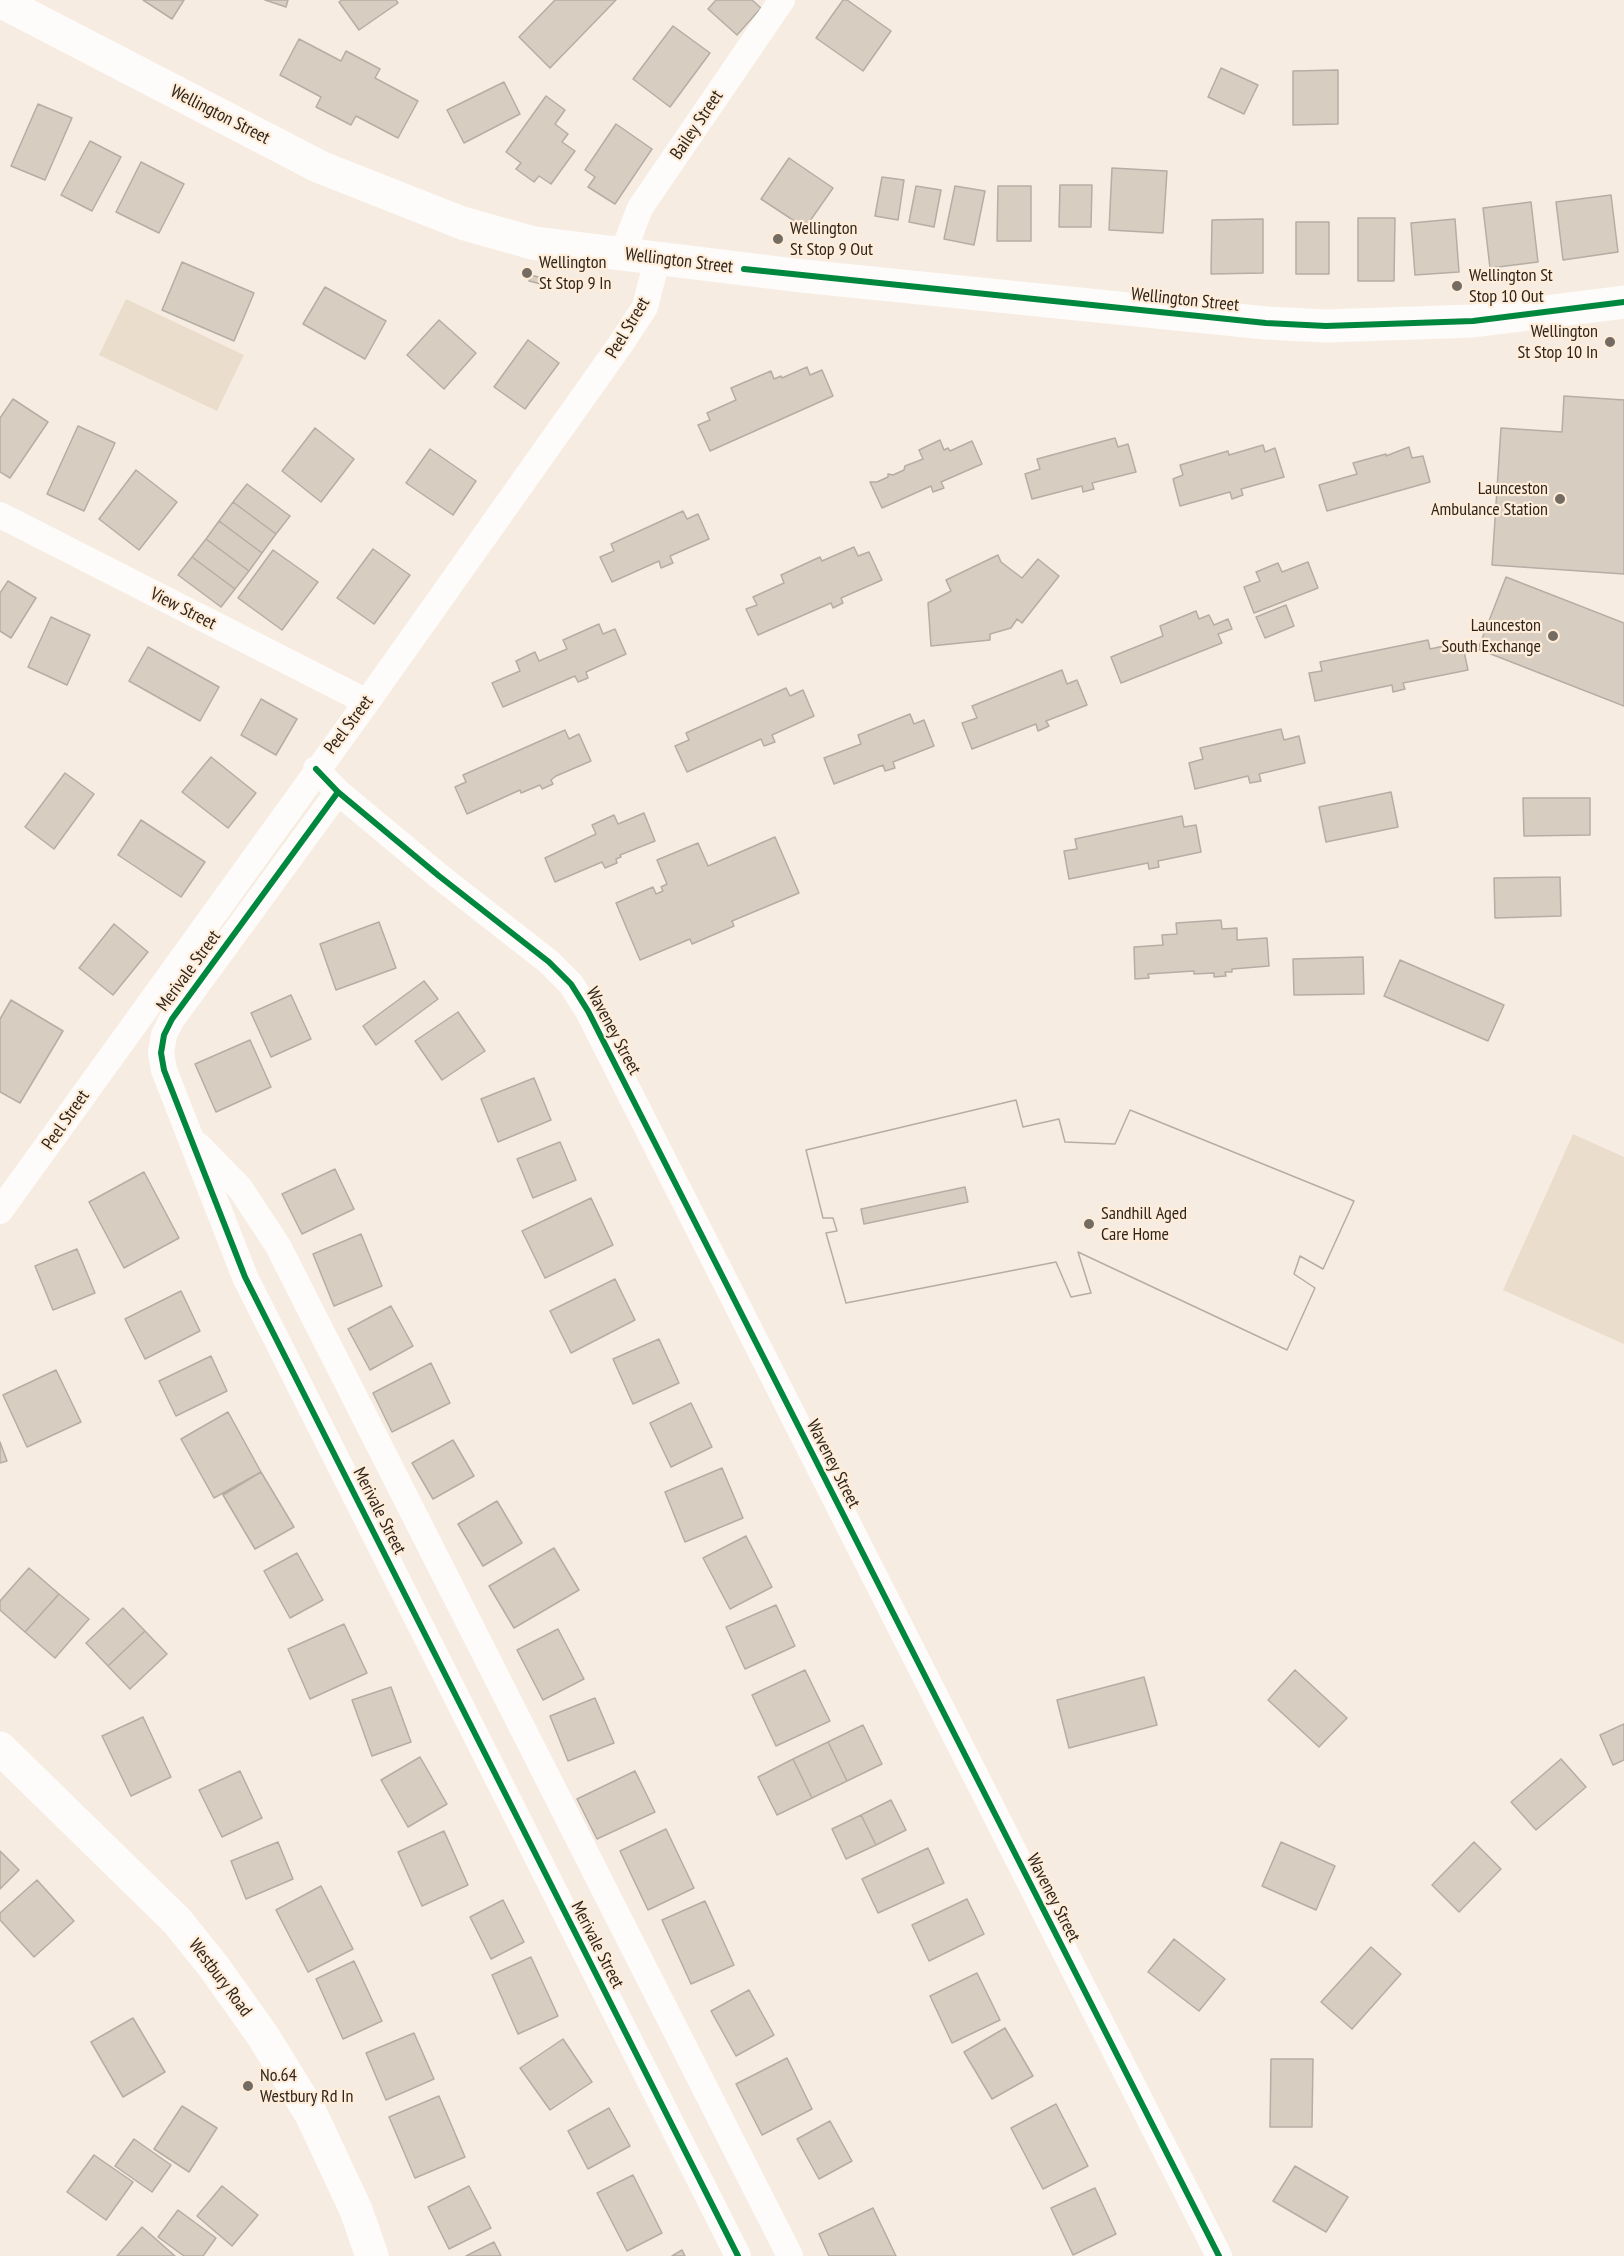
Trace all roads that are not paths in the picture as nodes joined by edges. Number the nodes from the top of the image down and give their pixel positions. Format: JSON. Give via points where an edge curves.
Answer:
{"nodes":[{"id":1,"x":782,"y":0,"type":"edge"},
{"id":2,"x":0,"y":2,"type":"edge"},
{"id":3,"x":622,"y":255,"type":"junction"},
{"id":4,"x":657,"y":260,"type":"junction"},
{"id":5,"x":1624,"y":302,"type":"edge"},
{"id":6,"x":0,"y":515,"type":"edge"},
{"id":7,"x":367,"y":702,"type":"junction"},
{"id":8,"x":316,"y":769,"type":"junction"},
{"id":9,"x":338,"y":792,"type":"junction"},
{"id":10,"x":193,"y":1141,"type":"junction"},
{"id":11,"x":0,"y":1211,"type":"edge"},
{"id":12,"x":0,"y":1748,"type":"edge"},
{"id":13,"x":372,"y":2256,"type":"edge"},
{"id":14,"x":738,"y":2256,"type":"edge"},
{"id":15,"x":789,"y":2256,"type":"edge"},
{"id":16,"x":1219,"y":2256,"type":"edge"}],
"edges":[{"from":1,"to":3,"type":"street","name":"Bailey Street","via":[[640,208]]},
{"from":2,"to":3,"type":"main road","name":"Wellington Street","via":[[321,167],[408,203],[462,224],[533,243]]},
{"from":3,"to":4,"type":"main road","name":"Wellington Street"},
{"from":4,"to":5,"type":"main road","name":"Wellington Street","via":[[1302,325],[1473,321]]},
{"from":4,"to":7,"type":"street","name":"Peel Street","via":[[645,307]]},
{"from":6,"to":7,"type":"street","name":"View Street"},
{"from":7,"to":8,"type":"street","name":"Peel Street"},
{"from":8,"to":9,"type":"street","name":"Waveney Street"},
{"from":8,"to":11,"type":"street","name":"Peel Street"},
{"from":9,"to":10,"type":"street","name":"Merivale Street","via":[[164,1035],[164,1070]]},
{"from":9,"to":16,"type":"street","name":"Waveney Street","via":[[549,962],[582,1002]]},
{"from":10,"to":14,"type":"street","name":"Merivale Street","via":[[244,1277]]},
{"from":10,"to":15,"type":"street","name":"Merivale Street","via":[[240,1188],[278,1246]]},
{"from":12,"to":13,"type":"main road","name":"Westbury Road","via":[[177,1921],[214,1967],[264,2036],[311,2114],[356,2210]]}]}
